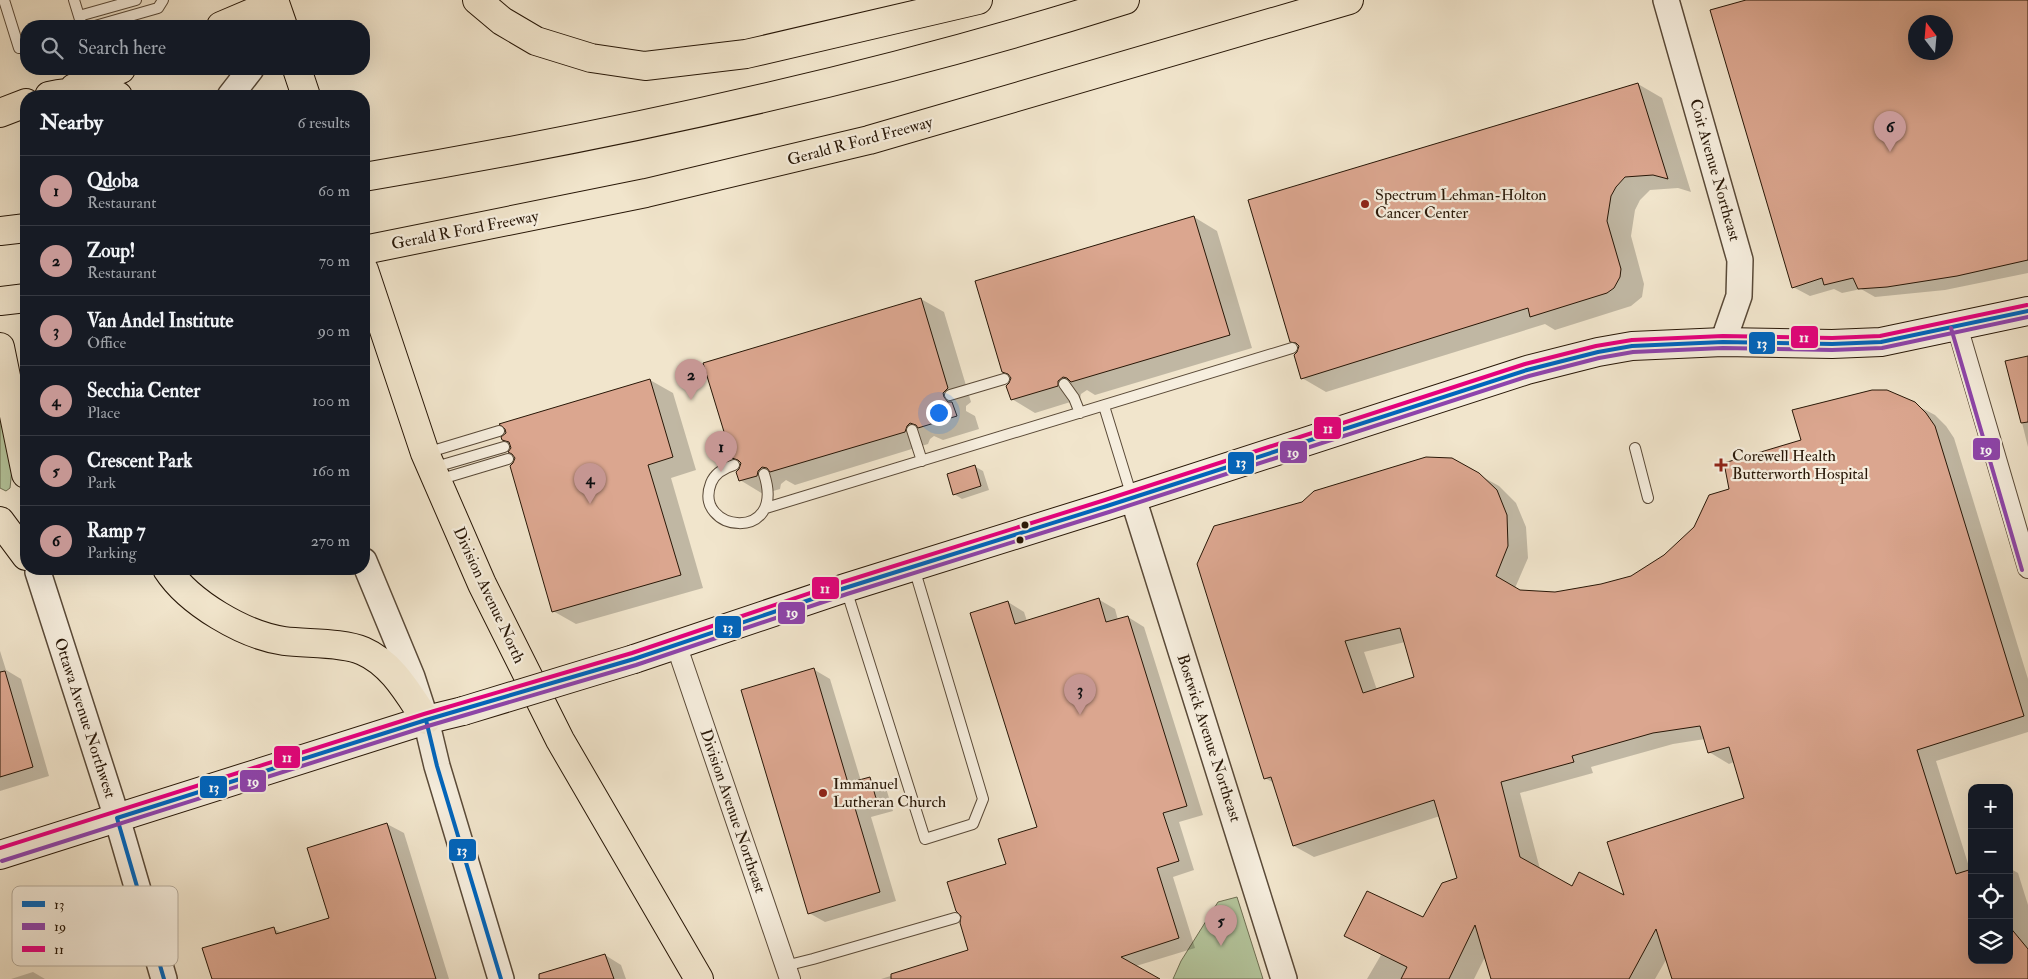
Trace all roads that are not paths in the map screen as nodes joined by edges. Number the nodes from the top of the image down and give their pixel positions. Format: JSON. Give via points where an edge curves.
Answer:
{"nodes":[{"id":1,"x":4,"y":0,"type":"edge"},
{"id":2,"x":74,"y":0,"type":"edge"},
{"id":3,"x":136,"y":0,"type":"edge"},
{"id":4,"x":163,"y":0,"type":"edge"},
{"id":5,"x":477,"y":0,"type":"edge"},
{"id":6,"x":978,"y":0,"type":"edge"},
{"id":7,"x":1124,"y":0,"type":"edge"},
{"id":8,"x":1349,"y":0,"type":"edge"},
{"id":9,"x":1666,"y":0,"type":"edge"},
{"id":10,"x":277,"y":10,"type":"edge"},
{"id":11,"x":80,"y":20,"type":"edge"},
{"id":12,"x":83,"y":20,"type":"edge"},
{"id":13,"x":116,"y":20,"type":"edge"},
{"id":14,"x":242,"y":20,"type":"edge"},
{"id":15,"x":20,"y":48,"type":"edge"},
{"id":16,"x":106,"y":75,"type":"edge"},
{"id":17,"x":246,"y":75,"type":"edge"},
{"id":18,"x":299,"y":75,"type":"edge"},
{"id":19,"x":68,"y":90,"type":"edge"},
{"id":20,"x":235,"y":90,"type":"edge"},
{"id":21,"x":304,"y":90,"type":"edge"},
{"id":22,"x":20,"y":105,"type":"edge"},
{"id":23,"x":0,"y":113,"type":"edge"},
{"id":24,"x":370,"y":176,"type":"edge"},
{"id":25,"x":20,"y":228,"type":"edge"},
{"id":26,"x":0,"y":230,"type":"edge"},
{"id":27,"x":370,"y":249,"type":"edge"},
{"id":28,"x":370,"y":288,"type":"edge"},
{"id":29,"x":20,"y":299,"type":"edge"},
{"id":30,"x":0,"y":301,"type":"edge"},
{"id":31,"x":2028,"y":312,"type":"edge"},
{"id":32,"x":1957,"y":326,"type":"junction"},
{"id":33,"x":1723,"y":342,"type":"junction"},
{"id":34,"x":0,"y":347,"type":"edge"},
{"id":35,"x":1292,"y":348,"type":"dead end"},
{"id":36,"x":1004,"y":379,"type":"dead end"},
{"id":37,"x":1064,"y":384,"type":"dead end"},
{"id":38,"x":950,"y":395,"type":"dead end"},
{"id":39,"x":1104,"y":406,"type":"junction"},
{"id":40,"x":1080,"y":413,"type":"junction"},
{"id":41,"x":912,"y":430,"type":"dead end"},
{"id":42,"x":499,"y":431,"type":"dead end"},
{"id":43,"x":20,"y":445,"type":"edge"},
{"id":44,"x":504,"y":447,"type":"dead end"},
{"id":45,"x":1635,"y":448,"type":"dead end"},
{"id":46,"x":508,"y":459,"type":"dead end"},
{"id":47,"x":922,"y":461,"type":"junction"},
{"id":48,"x":734,"y":465,"type":"dead end"},
{"id":49,"x":431,"y":467,"type":"junction"},
{"id":50,"x":764,"y":474,"type":"dead end"},
{"id":51,"x":1133,"y":498,"type":"junction"},
{"id":52,"x":1648,"y":498,"type":"dead end"},
{"id":53,"x":766,"y":508,"type":"junction"},
{"id":54,"x":0,"y":521,"type":"edge"},
{"id":55,"x":20,"y":547,"type":"edge"},
{"id":56,"x":914,"y":566,"type":"junction"},
{"id":57,"x":2028,"y":568,"type":"edge"},
{"id":58,"x":38,"y":575,"type":"edge"},
{"id":59,"x":171,"y":575,"type":"edge"},
{"id":60,"x":370,"y":575,"type":"edge"},
{"id":61,"x":845,"y":588,"type":"junction"},
{"id":62,"x":676,"y":644,"type":"junction"},
{"id":63,"x":426,"y":720,"type":"junction"},
{"id":64,"x":117,"y":818,"type":"junction"},
{"id":65,"x":0,"y":855,"type":"edge"},
{"id":66,"x":137,"y":886,"type":"edge"},
{"id":67,"x":955,"y":918,"type":"dead end"},
{"id":68,"x":160,"y":966,"type":"edge"},
{"id":69,"x":787,"y":972,"type":"edge"},
{"id":70,"x":164,"y":979,"type":"edge"},
{"id":71,"x":501,"y":979,"type":"edge"},
{"id":72,"x":699,"y":979,"type":"edge"},
{"id":73,"x":1284,"y":979,"type":"edge"}],
"edges":[{"from":1,"to":15,"type":"lane"},
{"from":2,"to":11,"type":"lane"},
{"from":3,"to":12,"type":"lane"},
{"from":4,"to":13,"type":"lane","via":[[158,8]]},
{"from":5,"to":6,"type":"main road","via":[[502,22],[536,41],[591,58],[645,66],[746,54]]},
{"from":7,"to":24,"type":"main road","via":[[1024,32],[812,87],[605,134]]},
{"from":8,"to":27,"type":"main road","name":"Gerald R Ford Freeway","via":[[869,140],[646,194]]},
{"from":9,"to":33,"type":"street","name":"Coit Avenue Northeast","via":[[1740,260],[1739,296]]},
{"from":10,"to":14,"type":"main road"},
{"from":16,"to":19,"type":"main road"},
{"from":17,"to":20,"type":"street"},
{"from":18,"to":21,"type":"main road"},
{"from":22,"to":23,"type":"main road"},
{"from":25,"to":26,"type":"main road"},
{"from":28,"to":49,"type":"main road","name":"Division Avenue North"},
{"from":29,"to":30,"type":"main road"},
{"from":31,"to":32,"type":"main road"},
{"from":32,"to":33,"type":"main road","via":[[1881,342]]},
{"from":32,"to":57,"type":"street"},
{"from":33,"to":51,"type":"main road","via":[[1632,346],[1528,370]]},
{"from":34,"to":43,"type":"main road"},
{"from":35,"to":39,"type":"lane"},
{"from":36,"to":38,"type":"lane"},
{"from":37,"to":40,"type":"lane"},
{"from":39,"to":40,"type":"lane"},
{"from":39,"to":51,"type":"lane"},
{"from":40,"to":47,"type":"lane"},
{"from":41,"to":47,"type":"lane"},
{"from":42,"to":49,"type":"lane"},
{"from":44,"to":49,"type":"lane"},
{"from":45,"to":52,"type":"lane"},
{"from":46,"to":49,"type":"lane"},
{"from":47,"to":53,"type":"lane"},
{"from":48,"to":53,"type":"lane","via":[[719,472],[709,489],[709,498],[717,516],[726,522],[745,524],[754,521]]},
{"from":49,"to":72,"type":"main road","name":"Division Avenue North","via":[[482,584],[560,740]]},
{"from":50,"to":53,"type":"lane","via":[[769,496]]},
{"from":51,"to":56,"type":"main road"},
{"from":51,"to":73,"type":"street","name":"Bostwick Avenue Northeast"},
{"from":54,"to":55,"type":"main road"},
{"from":56,"to":61,"type":"main road"},
{"from":56,"to":61,"type":"lane","via":[[983,799],[973,824],[925,839]]},
{"from":58,"to":64,"type":"street","name":"Ottawa Avenue Northwest"},
{"from":59,"to":63,"type":"main road","via":[[202,604],[231,624],[256,634],[362,650],[385,665],[401,682]]},
{"from":60,"to":63,"type":"street"},
{"from":61,"to":62,"type":"main road"},
{"from":62,"to":63,"type":"main road","bridge":true},
{"from":62,"to":69,"type":"street","name":"Division Avenue Northeast"},
{"from":63,"to":64,"type":"main road"},
{"from":63,"to":71,"type":"street"},
{"from":64,"to":65,"type":"main road"},
{"from":64,"to":66,"type":"street","name":"Ottawa Avenue Northwest"},
{"from":67,"to":69,"type":"lane"},
{"from":68,"to":70,"type":"street","name":"Ottawa Avenue Northwest"}]}
